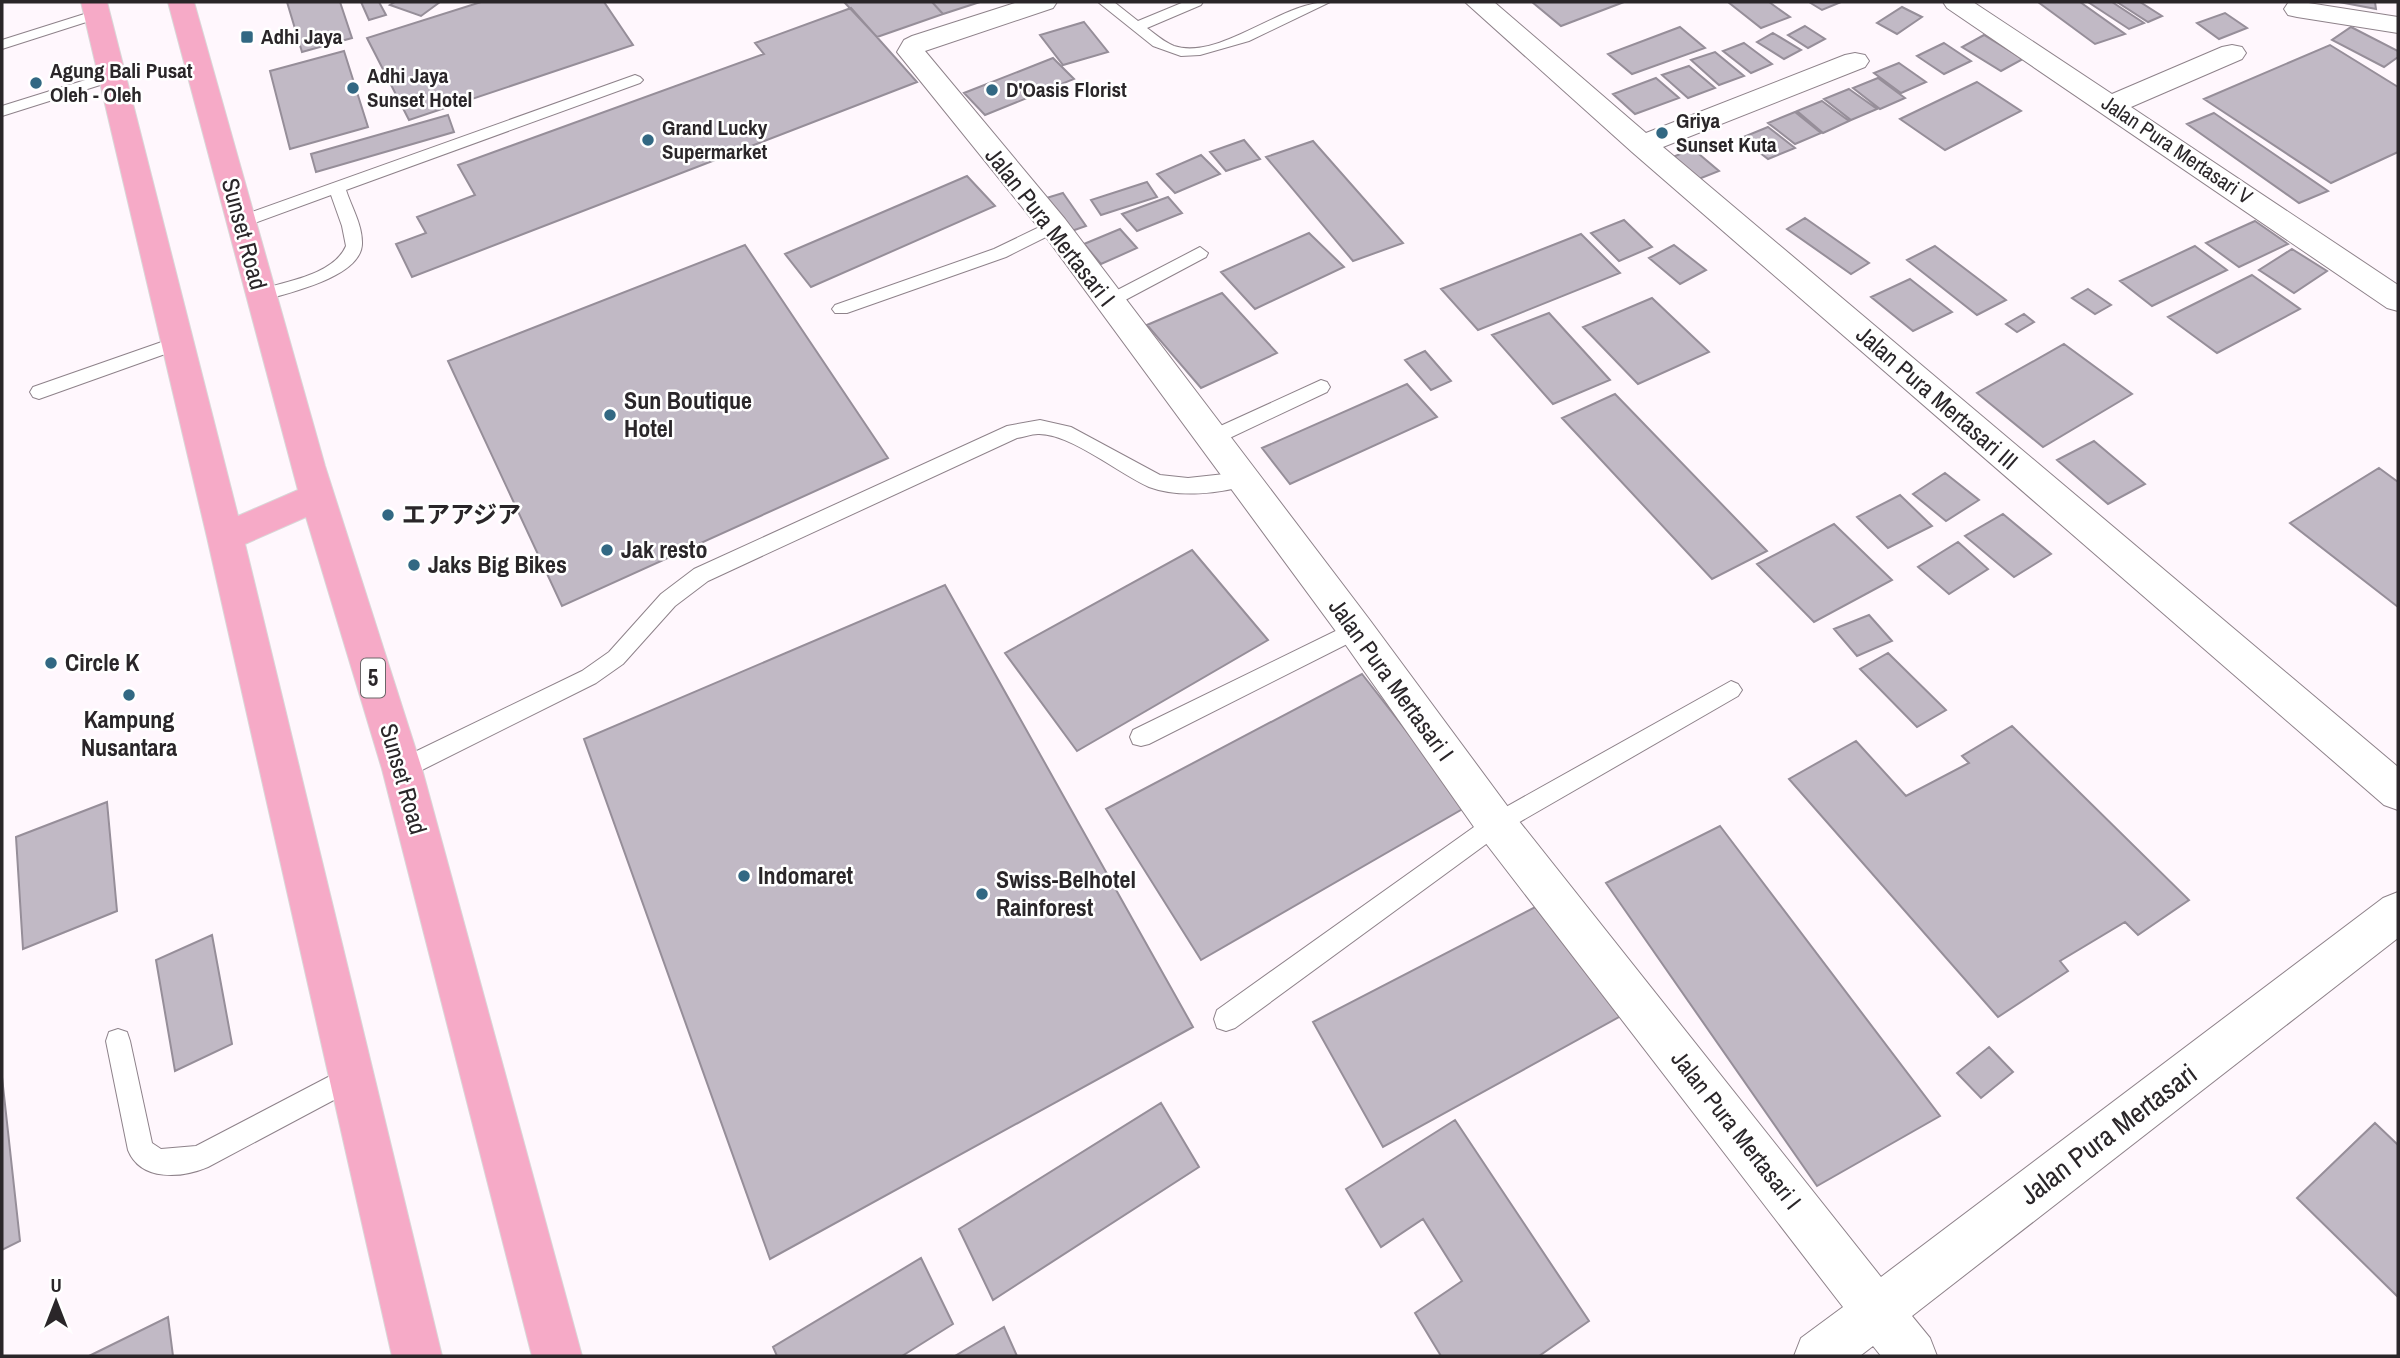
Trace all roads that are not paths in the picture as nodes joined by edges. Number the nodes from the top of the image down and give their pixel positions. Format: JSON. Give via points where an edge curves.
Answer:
{"nodes":[{"id":1,"x":181,"y":2,"type":"edge"},
{"id":2,"x":1044,"y":2,"type":"edge"},
{"id":3,"x":1105,"y":2,"type":"edge"},
{"id":4,"x":1196,"y":2,"type":"edge"},
{"id":5,"x":1323,"y":2,"type":"edge"},
{"id":6,"x":1478,"y":2,"type":"edge"},
{"id":7,"x":1956,"y":2,"type":"edge"},
{"id":8,"x":96,"y":8,"type":"edge"},
{"id":9,"x":2297,"y":9,"type":"dead end"},
{"id":10,"x":2398,"y":25,"type":"edge"},
{"id":11,"x":1138,"y":26,"type":"junction"},
{"id":12,"x":2,"y":45,"type":"edge"},
{"id":13,"x":2232,"y":53,"type":"dead end"},
{"id":14,"x":1855,"y":61,"type":"dead end"},
{"id":15,"x":111,"y":77,"type":"junction"},
{"id":16,"x":635,"y":80,"type":"dead end"},
{"id":17,"x":2110,"y":104,"type":"junction"},
{"id":18,"x":2,"y":111,"type":"edge"},
{"id":19,"x":1642,"y":145,"type":"junction"},
{"id":20,"x":337,"y":189,"type":"junction"},
{"id":21,"x":241,"y":222,"type":"junction"},
{"id":22,"x":1054,"y":226,"type":"junction"},
{"id":23,"x":1200,"y":253,"type":"dead end"},
{"id":24,"x":261,"y":295,"type":"junction"},
{"id":25,"x":2398,"y":300,"type":"edge"},
{"id":26,"x":1108,"y":302,"type":"junction"},
{"id":27,"x":841,"y":309,"type":"dead end"},
{"id":28,"x":176,"y":343,"type":"junction"},
{"id":29,"x":1321,"y":387,"type":"dead end"},
{"id":30,"x":39,"y":392,"type":"dead end"},
{"id":31,"x":1212,"y":438,"type":"junction"},
{"id":32,"x":1243,"y":479,"type":"junction"},
{"id":33,"x":317,"y":497,"type":"junction"},
{"id":34,"x":225,"y":537,"type":"junction"},
{"id":35,"x":1356,"y":630,"type":"junction"},
{"id":36,"x":1731,"y":690,"type":"dead end"},
{"id":37,"x":1141,"y":737,"type":"dead end"},
{"id":38,"x":402,"y":769,"type":"junction"},
{"id":39,"x":2398,"y":792,"type":"edge"},
{"id":40,"x":1496,"y":824,"type":"junction"},
{"id":41,"x":2398,"y":912,"type":"edge"},
{"id":42,"x":1226,"y":1019,"type":"dead end"},
{"id":43,"x":118,"y":1041,"type":"dead end"},
{"id":44,"x":353,"y":1076,"type":"junction"},
{"id":45,"x":1878,"y":1311,"type":"junction"},
{"id":46,"x":417,"y":1356,"type":"edge"},
{"id":47,"x":557,"y":1356,"type":"edge"},
{"id":48,"x":1819,"y":1356,"type":"edge"},
{"id":49,"x":1912,"y":1356,"type":"edge"}],
"edges":[{"from":1,"to":21,"type":"highway","name":"Sunset Road","number":"5"},
{"from":2,"to":22,"type":"street","name":"Jalan Pura Mertasari I","via":[[914,46],[911,52]]},
{"from":3,"to":11,"type":"lane"},
{"from":4,"to":11,"type":"lane"},
{"from":5,"to":11,"type":"lane","via":[[1195,53],[1166,48]]},
{"from":6,"to":19,"type":"street","name":"Jalan Pura Mertasari III"},
{"from":7,"to":17,"type":"street","name":"Jalan Pura Mertasari V"},
{"from":8,"to":12,"type":"lane"},
{"from":8,"to":15,"type":"highway"},
{"from":9,"to":10,"type":"street"},
{"from":13,"to":17,"type":"street"},
{"from":14,"to":19,"type":"street"},
{"from":15,"to":18,"type":"lane"},
{"from":15,"to":28,"type":"highway"},
{"from":16,"to":20,"type":"lane"},
{"from":17,"to":25,"type":"street","name":"Jalan Pura Mertasari V"},
{"from":19,"to":39,"type":"street","name":"Jalan Pura Mertasari III"},
{"from":20,"to":21,"type":"lane"},
{"from":20,"to":24,"type":"lane","via":[[355,244],[351,253],[327,273]]},
{"from":21,"to":24,"type":"highway","name":"Sunset Road","number":"5"},
{"from":22,"to":26,"type":"street","name":"Jalan Pura Mertasari I"},
{"from":22,"to":27,"type":"lane","via":[[1000,253]]},
{"from":23,"to":26,"type":"lane"},
{"from":24,"to":33,"type":"highway","name":"Sunset Road","number":"5"},
{"from":26,"to":31,"type":"street","name":"Jalan Pura Mertasari I"},
{"from":28,"to":30,"type":"lane"},
{"from":28,"to":34,"type":"highway"},
{"from":29,"to":31,"type":"lane"},
{"from":31,"to":32,"type":"street","name":"Jalan Pura Mertasari I"},
{"from":32,"to":35,"type":"street","name":"Jalan Pura Mertasari I"},
{"from":32,"to":38,"type":"lane","via":[[1169,486],[1064,432],[1040,427],[1014,431],[701,575],[668,600],[616,658],[589,677]]},
{"from":33,"to":34,"type":"highway"},
{"from":33,"to":38,"type":"highway","name":"Sunset Road","number":"5"},
{"from":34,"to":44,"type":"highway"},
{"from":35,"to":37,"type":"lane"},
{"from":35,"to":40,"type":"street","name":"Jalan Pura Mertasari I"},
{"from":36,"to":40,"type":"lane"},
{"from":38,"to":47,"type":"highway","name":"Sunset Road","number":"5"},
{"from":40,"to":42,"type":"lane"},
{"from":40,"to":45,"type":"street","name":"Jalan Pura Mertasari I"},
{"from":41,"to":45,"type":"street","name":"Jalan Pura Mertasari"},
{"from":43,"to":44,"type":"lane","via":[[141,1150],[152,1161],[173,1164],[199,1158]]},
{"from":44,"to":46,"type":"highway"},
{"from":45,"to":48,"type":"street","name":"Jalan Pura Mertasari"},
{"from":45,"to":49,"type":"street","name":"Jalan Pura Mertasari I"}]}
